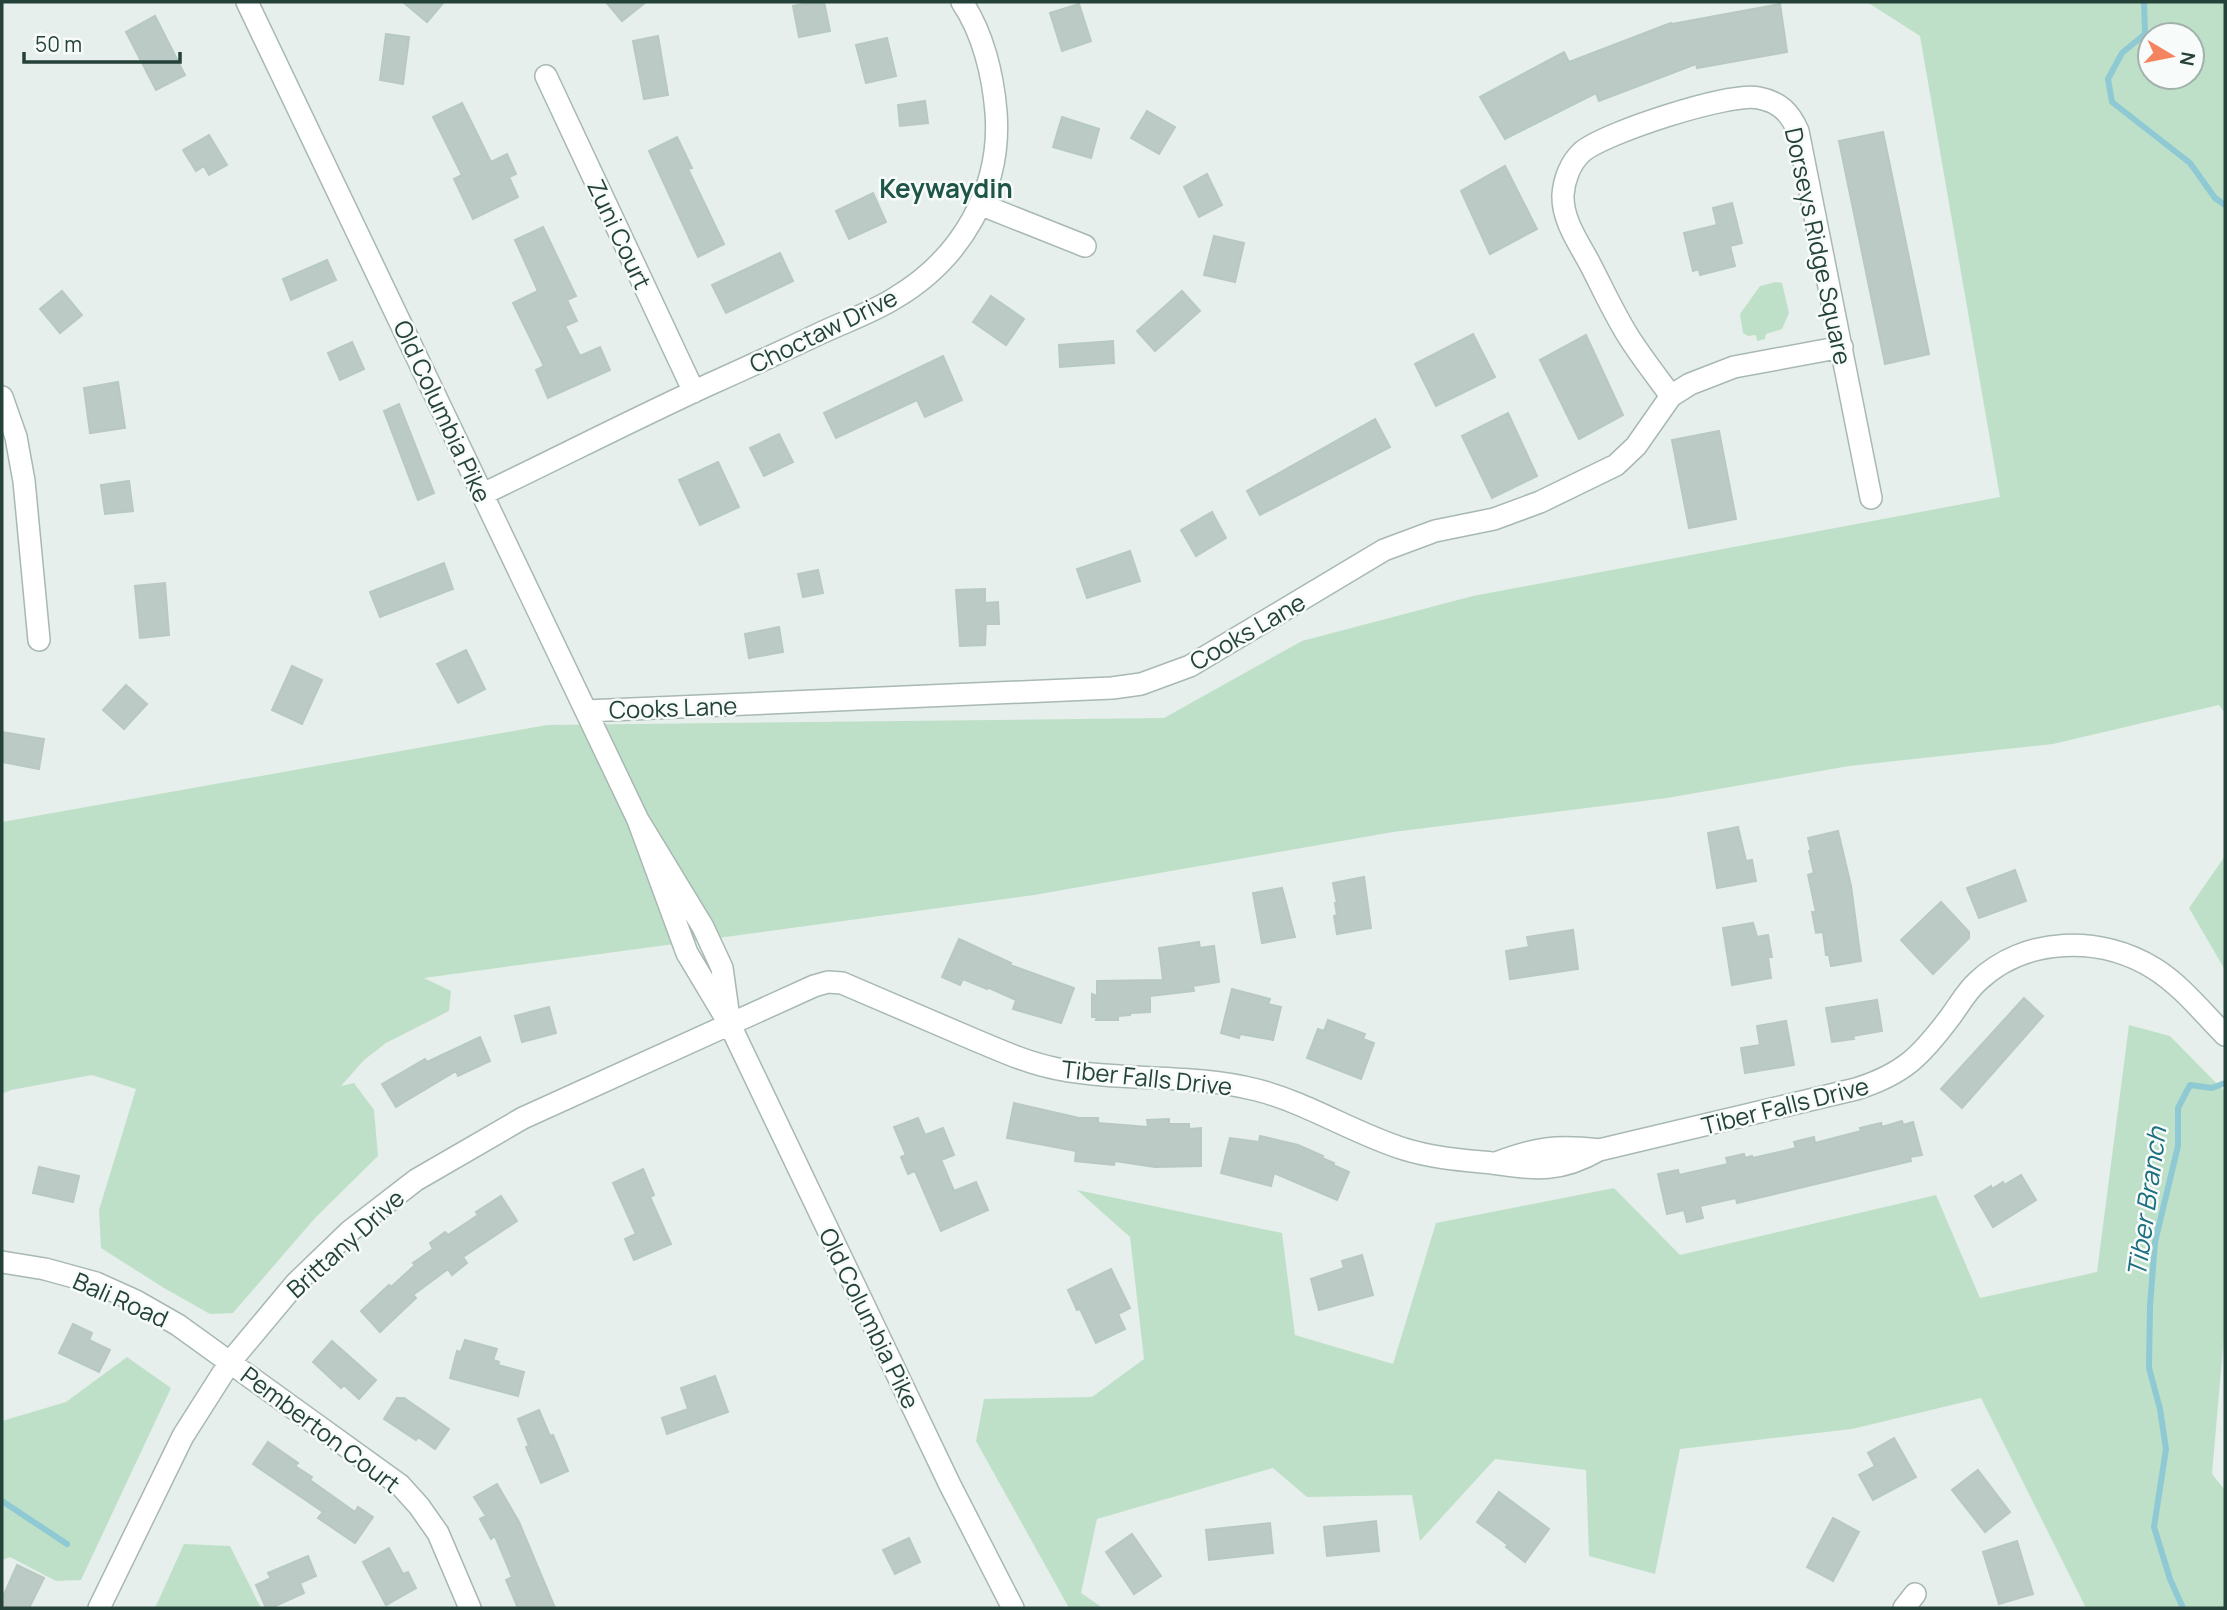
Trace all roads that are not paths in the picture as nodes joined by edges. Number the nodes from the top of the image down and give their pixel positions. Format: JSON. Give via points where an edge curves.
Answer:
{"nodes":[{"id":1,"x":247,"y":2,"type":"edge"},
{"id":2,"x":962,"y":2,"type":"edge"},
{"id":3,"x":546,"y":76,"type":"dead end"},
{"id":4,"x":982,"y":205,"type":"junction"},
{"id":5,"x":1086,"y":246,"type":"dead end"},
{"id":6,"x":1842,"y":347,"type":"junction"},
{"id":7,"x":694,"y":392,"type":"junction"},
{"id":8,"x":1671,"y":396,"type":"junction"},
{"id":9,"x":2,"y":397,"type":"edge"},
{"id":10,"x":483,"y":494,"type":"junction"},
{"id":11,"x":1871,"y":498,"type":"dead end"},
{"id":12,"x":39,"y":640,"type":"dead end"},
{"id":13,"x":586,"y":711,"type":"junction"},
{"id":14,"x":730,"y":1025,"type":"junction"},
{"id":15,"x":2225,"y":1035,"type":"edge"},
{"id":16,"x":2,"y":1262,"type":"edge"},
{"id":17,"x":230,"y":1362,"type":"junction"},
{"id":18,"x":99,"y":1608,"type":"edge"},
{"id":19,"x":470,"y":1608,"type":"edge"},
{"id":20,"x":1013,"y":1608,"type":"edge"}],
"edges":[{"from":1,"to":10,"type":"street","name":"Old Columbia Pike"},
{"from":2,"to":4,"type":"street","name":"Choctaw Drive","via":[[994,86],[993,172]]},
{"from":3,"to":7,"type":"street","name":"Zuni Court"},
{"from":4,"to":5,"type":"street"},
{"from":4,"to":7,"type":"street","name":"Choctaw Drive","via":[[960,242],[895,298]]},
{"from":6,"to":8,"type":"street","name":"Cooks Lane","via":[[1734,367]]},
{"from":6,"to":8,"type":"street","name":"Dorseys Ridge Square","via":[[1798,131],[1791,117],[1782,107],[1757,97],[1672,114],[1619,132],[1583,151],[1572,163],[1563,194],[1568,221],[1629,337]]},
{"from":6,"to":11,"type":"street","name":"Dorseys Ridge Square"},
{"from":7,"to":10,"type":"street","name":"Choctaw Drive"},
{"from":8,"to":13,"type":"street","name":"Cooks Lane","via":[[1636,446],[1616,465],[1506,515],[1435,531],[1384,550],[1190,666],[1141,684]]},
{"from":9,"to":12,"type":"street","via":[[24,481]]},
{"from":10,"to":13,"type":"street","name":"Old Columbia Pike"},
{"from":13,"to":14,"type":"street","name":"Old Columbia Pike","via":[[638,820],[687,953]]},
{"from":14,"to":15,"type":"street","name":"Tiber Falls Drive","via":[[814,986],[842,983],[1016,1058],[1054,1069],[1224,1083],[1296,1103],[1402,1149],[1432,1157],[1552,1169],[1599,1150],[1882,1081],[1921,1054],[1976,982],[2013,958],[2056,945],[2109,949],[2136,958],[2177,986]]},
{"from":14,"to":17,"type":"street","name":"Brittany Drive","via":[[523,1118],[416,1180],[351,1231],[296,1283]]},
{"from":14,"to":20,"type":"street","name":"Old Columbia Pike"},
{"from":16,"to":17,"type":"street","name":"Bali Road","via":[[96,1283],[178,1325]]},
{"from":17,"to":18,"type":"street","name":"Brittany Drive","via":[[183,1436]]},
{"from":17,"to":19,"type":"street","name":"Pemberton Court","via":[[400,1485],[438,1533]]}]}
